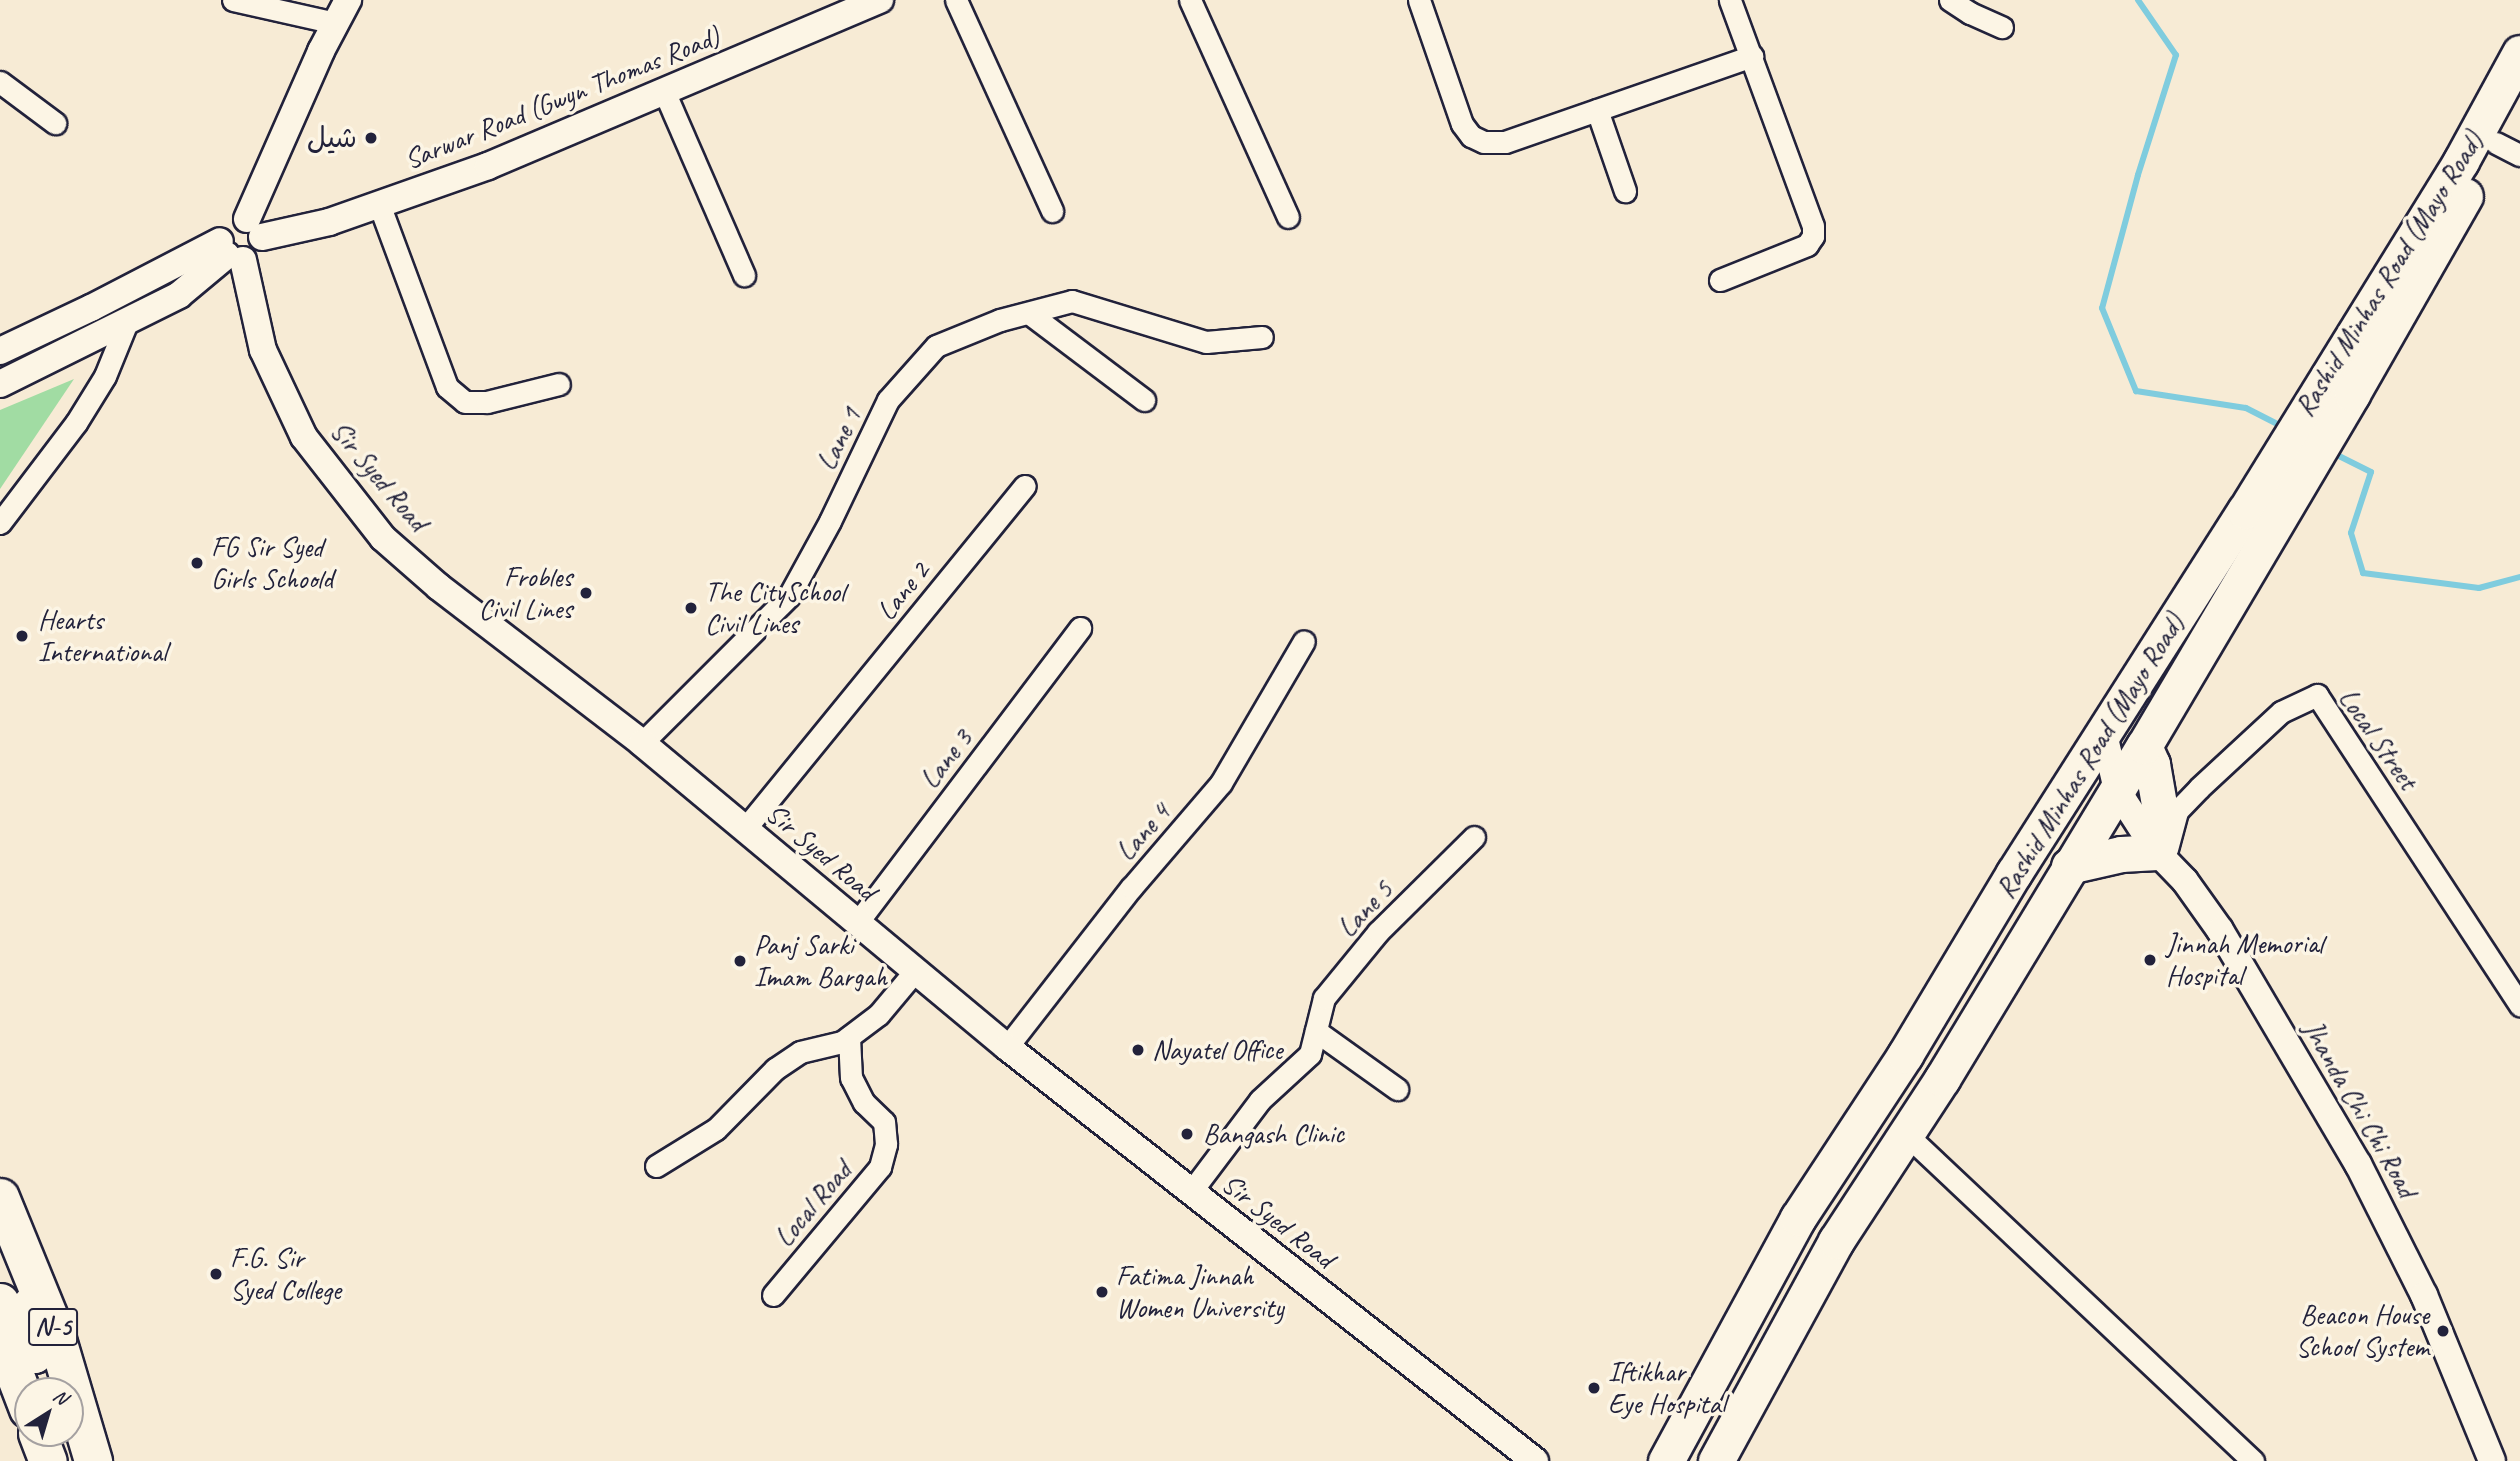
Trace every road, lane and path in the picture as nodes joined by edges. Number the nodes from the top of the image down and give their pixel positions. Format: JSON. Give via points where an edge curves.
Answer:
{"nodes":[{"id":1,"x":233,"y":0,"type":"edge"},
{"id":2,"x":348,"y":0,"type":"edge"},
{"id":3,"x":880,"y":0,"type":"edge"},
{"id":4,"x":956,"y":0,"type":"edge"},
{"id":5,"x":1190,"y":0,"type":"edge"},
{"id":6,"x":1419,"y":0,"type":"edge"},
{"id":7,"x":1730,"y":0,"type":"edge"},
{"id":8,"x":1950,"y":0,"type":"edge"},
{"id":9,"x":335,"y":23,"type":"junction"},
{"id":10,"x":2002,"y":27,"type":"dead end"},
{"id":11,"x":2520,"y":53,"type":"edge"},
{"id":12,"x":1752,"y":57,"type":"junction"},
{"id":13,"x":0,"y":82,"type":"edge"},
{"id":14,"x":664,"y":91,"type":"junction"},
{"id":15,"x":2520,"y":103,"type":"edge"},
{"id":16,"x":1597,"y":110,"type":"junction"},
{"id":17,"x":55,"y":123,"type":"dead end"},
{"id":18,"x":2508,"y":149,"type":"edge"},
{"id":19,"x":1625,"y":191,"type":"dead end"},
{"id":20,"x":379,"y":204,"type":"junction"},
{"id":21,"x":1052,"y":211,"type":"dead end"},
{"id":22,"x":1288,"y":218,"type":"dead end"},
{"id":23,"x":254,"y":228,"type":"junction"},
{"id":24,"x":230,"y":252,"type":"junction"},
{"id":25,"x":744,"y":275,"type":"dead end"},
{"id":26,"x":1720,"y":280,"type":"dead end"},
{"id":27,"x":1030,"y":314,"type":"junction"},
{"id":28,"x":127,"y":323,"type":"junction"},
{"id":29,"x":1262,"y":337,"type":"dead end"},
{"id":30,"x":0,"y":351,"type":"edge"},
{"id":31,"x":0,"y":384,"type":"edge"},
{"id":32,"x":559,"y":384,"type":"dead end"},
{"id":33,"x":2339,"y":385,"type":"junction"},
{"id":34,"x":1144,"y":400,"type":"dead end"},
{"id":35,"x":2283,"y":480,"type":"junction"},
{"id":36,"x":1025,"y":486,"type":"dead end"},
{"id":37,"x":0,"y":523,"type":"edge"},
{"id":38,"x":1080,"y":628,"type":"dead end"},
{"id":39,"x":1304,"y":641,"type":"dead end"},
{"id":40,"x":2104,"y":734,"type":"junction"},
{"id":41,"x":642,"y":743,"type":"junction"},
{"id":42,"x":2144,"y":746,"type":"junction"},
{"id":43,"x":2117,"y":789,"type":"junction"},
{"id":44,"x":744,"y":830,"type":"junction"},
{"id":45,"x":1474,"y":837,"type":"dead end"},
{"id":46,"x":2158,"y":852,"type":"junction"},
{"id":47,"x":2069,"y":866,"type":"junction"},
{"id":48,"x":857,"y":923,"type":"junction"},
{"id":49,"x":915,"y":971,"type":"junction"},
{"id":50,"x":2520,"y":1005,"type":"edge"},
{"id":51,"x":1316,"y":1031,"type":"junction"},
{"id":52,"x":849,"y":1037,"type":"junction"},
{"id":53,"x":1007,"y":1047,"type":"junction"},
{"id":54,"x":1398,"y":1090,"type":"dead end"},
{"id":55,"x":1906,"y":1134,"type":"junction"},
{"id":56,"x":656,"y":1166,"type":"dead end"},
{"id":57,"x":1190,"y":1193,"type":"junction"},
{"id":58,"x":0,"y":1197,"type":"edge"},
{"id":59,"x":23,"y":1252,"type":"junction"},
{"id":60,"x":773,"y":1295,"type":"dead end"},
{"id":61,"x":0,"y":1302,"type":"edge"},
{"id":62,"x":0,"y":1336,"type":"edge"},
{"id":63,"x":16,"y":1377,"type":"edge"},
{"id":64,"x":31,"y":1377,"type":"edge"},
{"id":65,"x":54,"y":1377,"type":"edge"},
{"id":66,"x":84,"y":1439,"type":"edge"},
{"id":67,"x":92,"y":1458,"type":"edge"},
{"id":68,"x":1535,"y":1461,"type":"edge"},
{"id":69,"x":1666,"y":1461,"type":"edge"},
{"id":70,"x":1716,"y":1461,"type":"edge"},
{"id":71,"x":2253,"y":1461,"type":"edge"},
{"id":72,"x":2492,"y":1461,"type":"edge"}],
"edges":[{"from":1,"to":9,"type":"street"},
{"from":2,"to":9,"type":"street"},
{"from":3,"to":14,"type":"street","name":"Sarwar Road (Gwyn Thomas Road)"},
{"from":4,"to":21,"type":"street"},
{"from":5,"to":22,"type":"street"},
{"from":6,"to":16,"type":"street","via":[[1462,124],[1471,136],[1484,142],[1505,142]]},
{"from":7,"to":12,"type":"street"},
{"from":8,"to":10,"type":"street"},
{"from":9,"to":23,"type":"street"},
{"from":11,"to":33,"type":"main road","name":"Rashid Minhas Road (Mayo Road)"},
{"from":12,"to":16,"type":"street"},
{"from":12,"to":26,"type":"street","via":[[1813,236],[1807,245]]},
{"from":13,"to":17,"type":"street"},
{"from":14,"to":20,"type":"street","name":"Sarwar Road (Gwyn Thomas Road)","via":[[488,166]]},
{"from":14,"to":25,"type":"street"},
{"from":15,"to":18,"type":"main road","name":"Rashid Minhas Road (Mayo Road)"},
{"from":16,"to":19,"type":"street"},
{"from":18,"to":33,"type":"main road","name":"Rashid Minhas Road (Mayo Road)"},
{"from":20,"to":23,"type":"street","name":"Sarwar Road (Gwyn Thomas Road)","via":[[328,222]]},
{"from":20,"to":32,"type":"street","via":[[447,387],[465,402],[487,402]]},
{"from":23,"to":24,"type":"street","via":[[257,252]]},
{"from":23,"to":24,"type":"street","name":"Sarwar Road (Gwyn Thomas Road)","via":[[231,220],[220,233]]},
{"from":24,"to":28,"type":"street","via":[[179,295]]},
{"from":24,"to":30,"type":"street","via":[[91,308]]},
{"from":24,"to":41,"type":"street","name":"Sir Syed Road","via":[[263,349],[304,437],[383,538],[439,587]]},
{"from":27,"to":29,"type":"street","name":"Lane 1","via":[[1072,301],[1206,341]]},
{"from":27,"to":34,"type":"street"},
{"from":27,"to":41,"type":"street","name":"Lane 1","via":[[1000,320],[936,346],[888,400],[789,596]]},
{"from":28,"to":31,"type":"street"},
{"from":28,"to":37,"type":"street","via":[[105,376],[76,423]]},
{"from":33,"to":35,"type":"main road","name":"Rashid Minhas Road (Mayo Road)"},
{"from":35,"to":40,"type":"main road","name":"Rashid Minhas Road (Mayo Road)"},
{"from":35,"to":42,"type":"main road","name":"Rashid Minhas Road (Mayo Road)"},
{"from":36,"to":44,"type":"street","name":"Lane 2"},
{"from":38,"to":48,"type":"street","name":"Lane 3"},
{"from":39,"to":53,"type":"street","name":"Lane 4","via":[[1222,783],[1131,888]]},
{"from":40,"to":43,"type":"street","name":"Jhanda Chi Chi Road"},
{"from":40,"to":69,"type":"main road","name":"Rashid Minhas Road (Mayo Road)","via":[[1798,1218]]},
{"from":41,"to":44,"type":"street","name":"Sir Syed Road"},
{"from":42,"to":43,"type":"main road","name":"Rashid Minhas Road (Mayo Road)"},
{"from":42,"to":46,"type":"main road","via":[[2158,794]]},
{"from":43,"to":46,"type":"street","name":"Jhanda Chi Chi Road"},
{"from":43,"to":47,"type":"main road","name":"Rashid Minhas Road (Mayo Road)"},
{"from":44,"to":48,"type":"street","name":"Sir Syed Road"},
{"from":45,"to":51,"type":"street","name":"Lane 5","via":[[1378,932],[1324,998]]},
{"from":46,"to":47,"type":"main road","via":[[2121,854]]},
{"from":46,"to":50,"type":"street","name":"Local Street","via":[[2184,803],[2281,712],[2317,695]]},
{"from":46,"to":72,"type":"street","name":"Jhanda Chi Chi Road","via":[[2220,930],[2358,1164],[2424,1295]]},
{"from":47,"to":55,"type":"main road","name":"Rashid Minhas Road (Mayo Road)"},
{"from":48,"to":49,"type":"street","name":"Sir Syed Road"},
{"from":49,"to":52,"type":"street","via":[[879,1014]]},
{"from":49,"to":53,"type":"street","name":"Sir Syed Road"},
{"from":51,"to":54,"type":"street"},
{"from":51,"to":57,"type":"street","name":"Lane 5","via":[[1310,1054],[1261,1100]]},
{"from":52,"to":56,"type":"street","via":[[800,1052],[775,1069],[716,1129]]},
{"from":52,"to":60,"type":"street","name":"Local Road","via":[[851,1078],[864,1103],[884,1122],[886,1144],[880,1167]]},
{"from":53,"to":57,"type":"street","name":"Sir Syed Road"},
{"from":55,"to":70,"type":"main road","name":"Rashid Minhas Road (Mayo Road)","via":[[1836,1241]]},
{"from":55,"to":71,"type":"street"},
{"from":57,"to":68,"type":"street","name":"Sir Syed Road"},
{"from":58,"to":59,"type":"highway","number":"N-5"},
{"from":59,"to":61,"type":"highway","via":[[37,1326],[39,1349],[34,1354],[27,1353]]},
{"from":59,"to":67,"type":"highway","number":"N-5","via":[[54,1329]]},
{"from":62,"to":63,"type":"highway","number":"N-5"},
{"from":64,"to":65,"type":"highway","via":[[39,1368],[49,1370]]},
{"from":66,"to":67,"type":"highway"}]}
